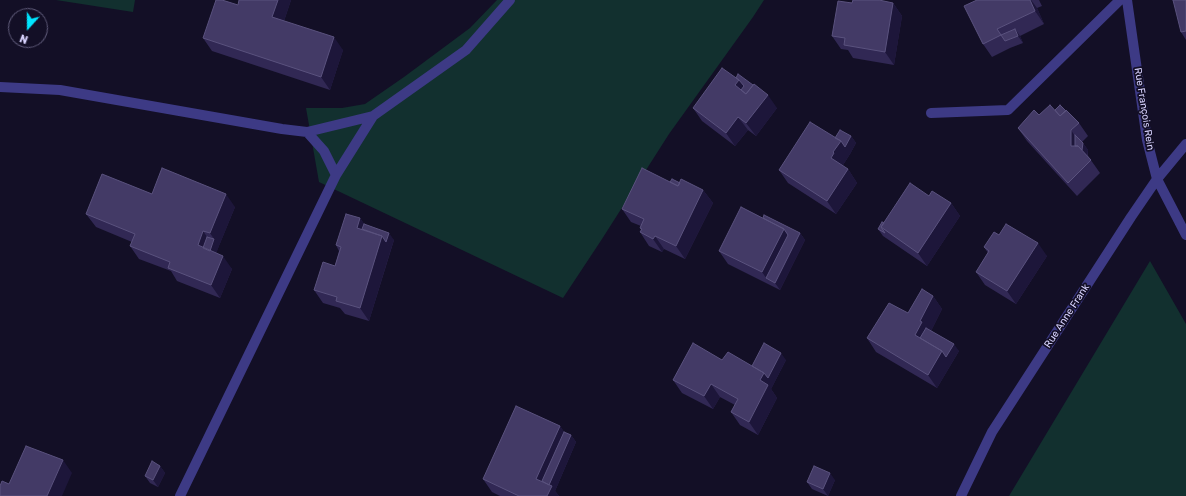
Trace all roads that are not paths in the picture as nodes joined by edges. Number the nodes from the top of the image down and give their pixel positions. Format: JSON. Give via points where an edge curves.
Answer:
{"nodes":[{"id":1,"x":510,"y":0,"type":"edge"},
{"id":2,"x":1120,"y":0,"type":"edge"},
{"id":3,"x":1128,"y":0,"type":"edge"},
{"id":4,"x":0,"y":87,"type":"edge"},
{"id":5,"x":931,"y":113,"type":"dead end"},
{"id":6,"x":372,"y":116,"type":"junction"},
{"id":7,"x":307,"y":132,"type":"junction"},
{"id":8,"x":1186,"y":144,"type":"edge"},
{"id":9,"x":336,"y":175,"type":"junction"},
{"id":10,"x":1157,"y":179,"type":"junction"},
{"id":11,"x":1186,"y":235,"type":"edge"},
{"id":12,"x":180,"y":496,"type":"edge"},
{"id":13,"x":961,"y":496,"type":"edge"}],
"edges":[{"from":1,"to":6,"type":"street","via":[[466,50]]},
{"from":2,"to":5,"type":"street","via":[[1008,110]]},
{"from":3,"to":10,"type":"street","name":"Rue François Rein","via":[[1147,140]]},
{"from":4,"to":7,"type":"street","via":[[60,90]]},
{"from":6,"to":7,"type":"street"},
{"from":6,"to":9,"type":"street"},
{"from":7,"to":9,"type":"street","via":[[324,151]]},
{"from":8,"to":10,"type":"street","name":"Rue Anne Frank"},
{"from":9,"to":12,"type":"street"},
{"from":10,"to":11,"type":"street","name":"Rue François Rein"},
{"from":10,"to":13,"type":"street","name":"Rue Anne Frank","via":[[992,432]]}]}
